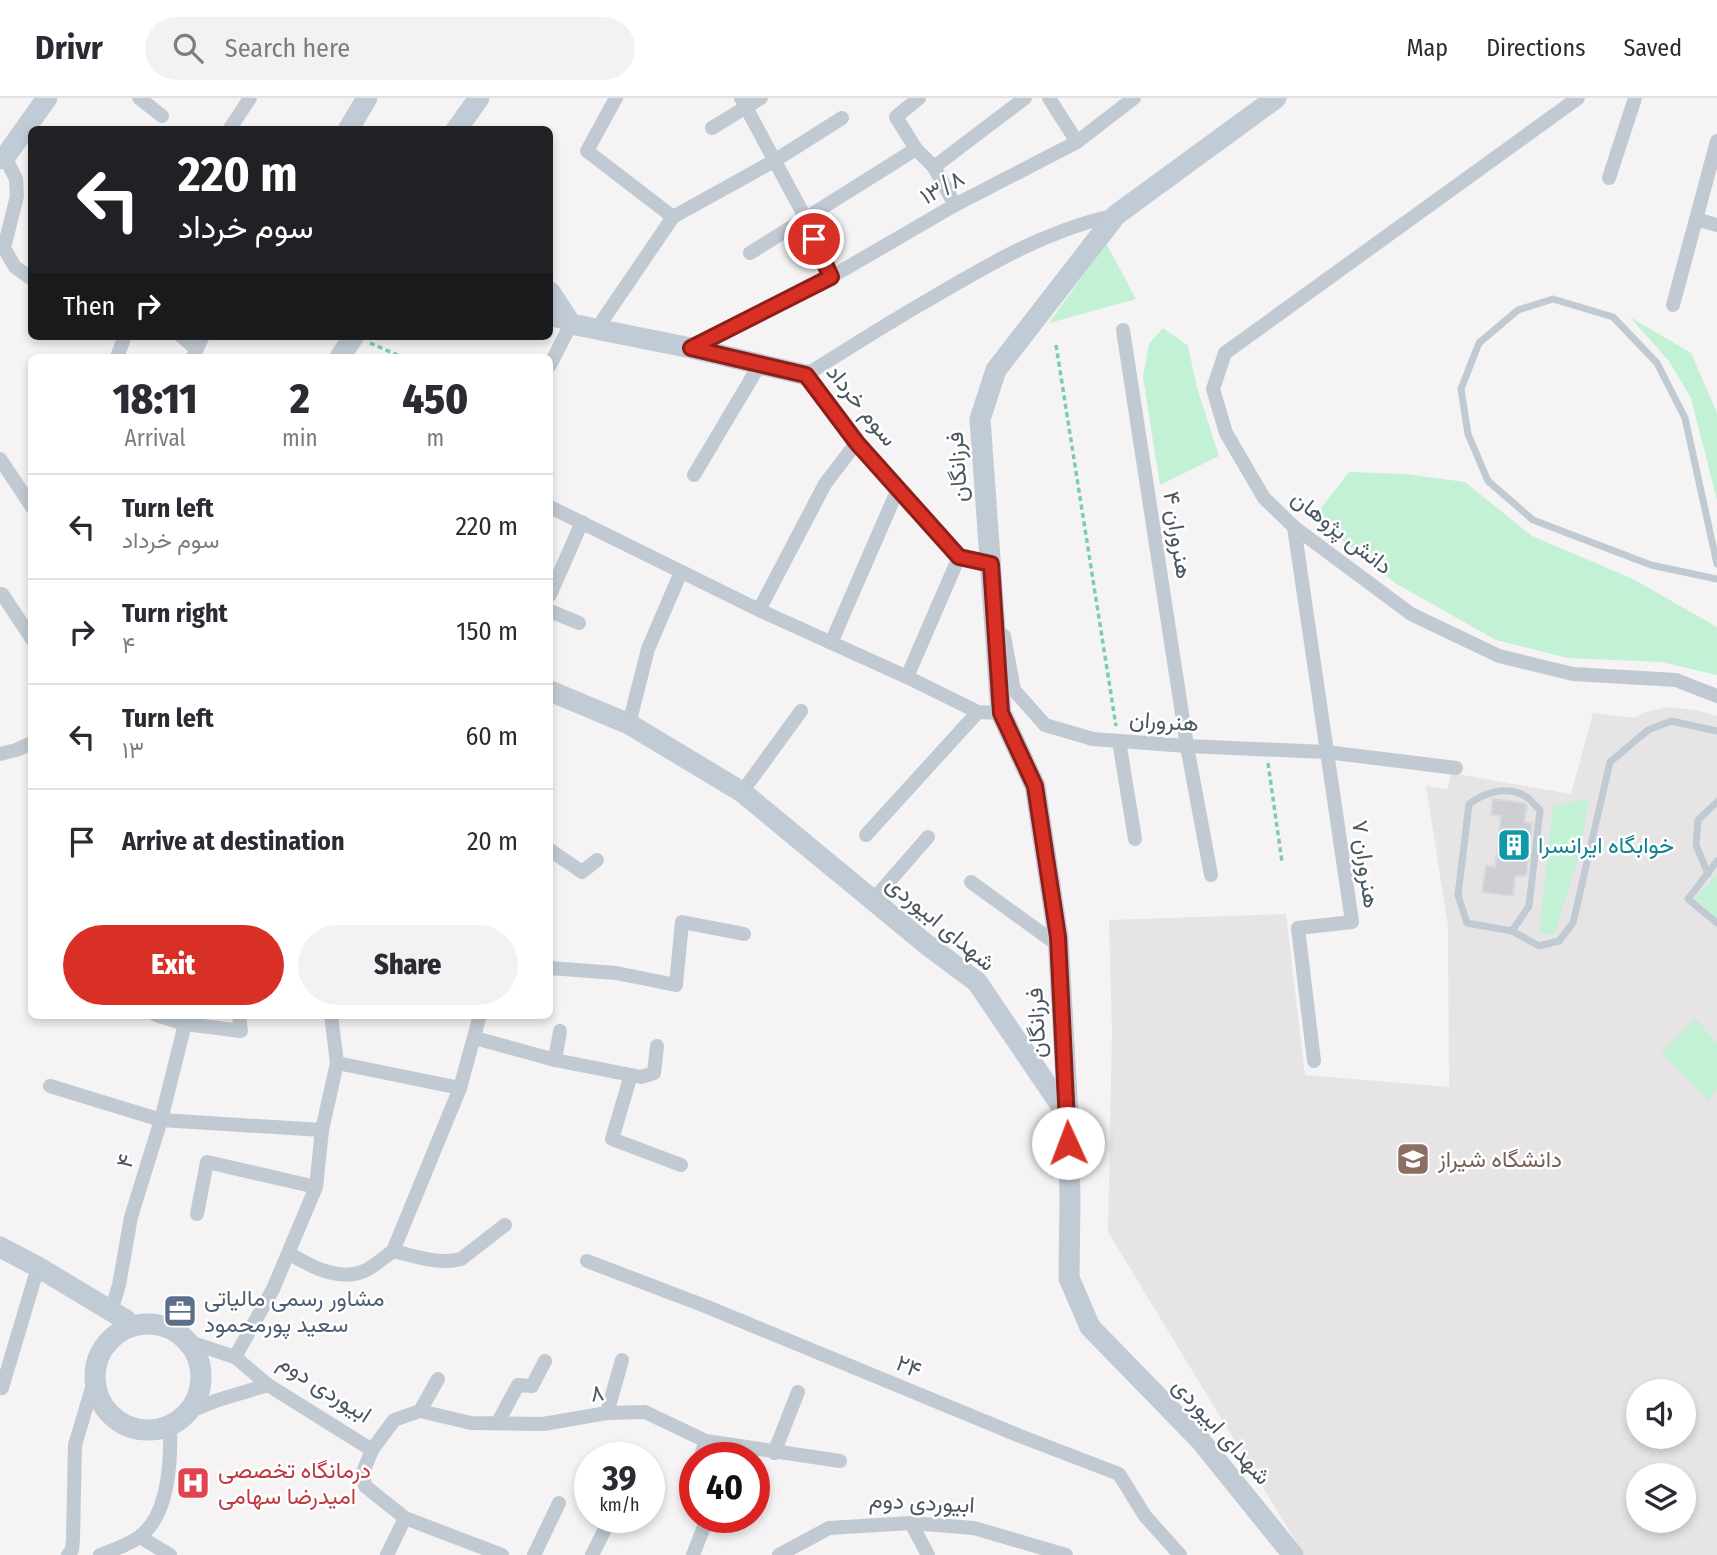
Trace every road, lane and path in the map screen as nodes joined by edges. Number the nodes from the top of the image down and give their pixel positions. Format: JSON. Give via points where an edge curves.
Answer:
{"nodes":[{"id":1,"x":47,"y":98,"type":"edge"},
{"id":2,"x":139,"y":98,"type":"edge"},
{"id":3,"x":250,"y":98,"type":"edge"},
{"id":4,"x":367,"y":98,"type":"edge"},
{"id":5,"x":479,"y":98,"type":"edge"},
{"id":6,"x":616,"y":98,"type":"edge"},
{"id":7,"x":761,"y":98,"type":"edge"},
{"id":8,"x":919,"y":98,"type":"edge"},
{"id":9,"x":1025,"y":98,"type":"edge"},
{"id":10,"x":1049,"y":98,"type":"edge"},
{"id":11,"x":1134,"y":98,"type":"edge"},
{"id":12,"x":1276,"y":98,"type":"edge"},
{"id":13,"x":1578,"y":98,"type":"edge"},
{"id":14,"x":1635,"y":98,"type":"edge"},
{"id":15,"x":743,"y":103,"type":"edge"},
{"id":16,"x":162,"y":116,"type":"dead end"},
{"id":17,"x":842,"y":118,"type":"dead end"},
{"id":18,"x":232,"y":126,"type":"edge"},
{"id":19,"x":350,"y":126,"type":"edge"},
{"id":20,"x":459,"y":126,"type":"edge"},
{"id":21,"x":712,"y":128,"type":"dead end"},
{"id":22,"x":1717,"y":141,"type":"edge"},
{"id":23,"x":1077,"y":142,"type":"junction"},
{"id":24,"x":916,"y":149,"type":"junction"},
{"id":25,"x":3,"y":158,"type":"edge"},
{"id":26,"x":774,"y":161,"type":"junction"},
{"id":27,"x":934,"y":167,"type":"junction"},
{"id":28,"x":1609,"y":178,"type":"dead end"},
{"id":29,"x":955,"y":205,"type":"junction"},
{"id":30,"x":1116,"y":215,"type":"junction"},
{"id":31,"x":673,"y":217,"type":"junction"},
{"id":32,"x":806,"y":219,"type":"junction"},
{"id":33,"x":1696,"y":219,"type":"junction"},
{"id":34,"x":1717,"y":225,"type":"edge"},
{"id":35,"x":750,"y":253,"type":"dead end"},
{"id":36,"x":28,"y":276,"type":"edge"},
{"id":37,"x":831,"y":277,"type":"junction"},
{"id":38,"x":553,"y":297,"type":"edge"},
{"id":39,"x":1673,"y":305,"type":"dead end"},
{"id":40,"x":553,"y":320,"type":"edge"},
{"id":41,"x":571,"y":324,"type":"junction"},
{"id":42,"x":596,"y":330,"type":"junction"},
{"id":43,"x":1123,"y":330,"type":"dead end"},
{"id":44,"x":359,"y":340,"type":"edge"},
{"id":45,"x":362,"y":340,"type":"edge"},
{"id":46,"x":1056,"y":345,"type":"dead end"},
{"id":47,"x":691,"y":348,"type":"junction"},
{"id":48,"x":343,"y":354,"type":"edge"},
{"id":49,"x":395,"y":354,"type":"edge"},
{"id":50,"x":553,"y":359,"type":"edge"},
{"id":51,"x":760,"y":364,"type":"junction"},
{"id":52,"x":806,"y":375,"type":"junction"},
{"id":53,"x":857,"y":443,"type":"junction"},
{"id":54,"x":0,"y":459,"type":"edge"},
{"id":55,"x":694,"y":475,"type":"dead end"},
{"id":56,"x":898,"y":489,"type":"junction"},
{"id":57,"x":28,"y":501,"type":"edge"},
{"id":58,"x":553,"y":508,"type":"edge"},
{"id":59,"x":582,"y":522,"type":"junction"},
{"id":60,"x":1294,"y":527,"type":"junction"},
{"id":61,"x":959,"y":557,"type":"junction"},
{"id":62,"x":991,"y":564,"type":"junction"},
{"id":63,"x":1717,"y":564,"type":"edge"},
{"id":64,"x":681,"y":572,"type":"junction"},
{"id":65,"x":1717,"y":579,"type":"edge"},
{"id":66,"x":553,"y":588,"type":"edge"},
{"id":67,"x":2,"y":594,"type":"edge"},
{"id":68,"x":759,"y":610,"type":"junction"},
{"id":69,"x":553,"y":612,"type":"edge"},
{"id":70,"x":579,"y":623,"type":"dead end"},
{"id":71,"x":28,"y":633,"type":"edge"},
{"id":72,"x":831,"y":643,"type":"junction"},
{"id":73,"x":907,"y":677,"type":"junction"},
{"id":74,"x":553,"y":692,"type":"edge"},
{"id":75,"x":1717,"y":696,"type":"edge"},
{"id":76,"x":801,"y":711,"type":"dead end"},
{"id":77,"x":978,"y":712,"type":"junction"},
{"id":78,"x":1001,"y":713,"type":"junction"},
{"id":79,"x":629,"y":724,"type":"junction"},
{"id":80,"x":1717,"y":731,"type":"edge"},
{"id":81,"x":1119,"y":741,"type":"junction"},
{"id":82,"x":28,"y":745,"type":"edge"},
{"id":83,"x":1187,"y":746,"type":"junction"},
{"id":84,"x":1266,"y":749,"type":"junction"},
{"id":85,"x":1326,"y":752,"type":"junction"},
{"id":86,"x":0,"y":754,"type":"edge"},
{"id":87,"x":1457,"y":768,"type":"dead end"},
{"id":88,"x":742,"y":792,"type":"junction"},
{"id":89,"x":1717,"y":802,"type":"edge"},
{"id":90,"x":866,"y":835,"type":"dead end"},
{"id":91,"x":928,"y":837,"type":"dead end"},
{"id":92,"x":1135,"y":839,"type":"dead end"},
{"id":93,"x":553,"y":852,"type":"edge"},
{"id":94,"x":597,"y":860,"type":"dead end"},
{"id":95,"x":1282,"y":862,"type":"dead end"},
{"id":96,"x":1717,"y":862,"type":"edge"},
{"id":97,"x":1707,"y":874,"type":"junction"},
{"id":98,"x":1211,"y":876,"type":"dead end"},
{"id":99,"x":971,"y":882,"type":"dead end"},
{"id":100,"x":873,"y":900,"type":"junction"},
{"id":101,"x":1717,"y":923,"type":"edge"},
{"id":102,"x":1512,"y":931,"type":"junction"},
{"id":103,"x":744,"y":934,"type":"dead end"},
{"id":104,"x":1058,"y":945,"type":"junction"},
{"id":105,"x":553,"y":968,"type":"edge"},
{"id":106,"x":169,"y":1019,"type":"edge"},
{"id":107,"x":240,"y":1019,"type":"edge"},
{"id":108,"x":332,"y":1019,"type":"edge"},
{"id":109,"x":479,"y":1019,"type":"edge"},
{"id":110,"x":185,"y":1024,"type":"junction"},
{"id":111,"x":560,"y":1031,"type":"dead end"},
{"id":112,"x":475,"y":1038,"type":"junction"},
{"id":113,"x":657,"y":1046,"type":"dead end"},
{"id":114,"x":555,"y":1060,"type":"junction"},
{"id":115,"x":1314,"y":1061,"type":"dead end"},
{"id":116,"x":337,"y":1063,"type":"junction"},
{"id":117,"x":631,"y":1075,"type":"junction"},
{"id":118,"x":50,"y":1086,"type":"dead end"},
{"id":119,"x":460,"y":1088,"type":"junction"},
{"id":120,"x":1068,"y":1115,"type":"junction"},
{"id":121,"x":162,"y":1120,"type":"junction"},
{"id":122,"x":322,"y":1130,"type":"junction"},
{"id":123,"x":681,"y":1165,"type":"dead end"},
{"id":124,"x":316,"y":1186,"type":"junction"},
{"id":125,"x":197,"y":1214,"type":"dead end"},
{"id":126,"x":505,"y":1225,"type":"dead end"},
{"id":127,"x":0,"y":1247,"type":"edge"},
{"id":128,"x":393,"y":1251,"type":"junction"},
{"id":129,"x":289,"y":1254,"type":"junction"},
{"id":130,"x":587,"y":1261,"type":"dead end"},
{"id":131,"x":38,"y":1267,"type":"junction"},
{"id":132,"x":123,"y":1319,"type":"junction"},
{"id":133,"x":189,"y":1342,"type":"junction"},
{"id":134,"x":235,"y":1357,"type":"junction"},
{"id":135,"x":622,"y":1360,"type":"dead end"},
{"id":136,"x":545,"y":1361,"type":"dead end"},
{"id":137,"x":95,"y":1378,"type":"junction"},
{"id":138,"x":438,"y":1379,"type":"dead end"},
{"id":139,"x":268,"y":1385,"type":"junction"},
{"id":140,"x":2,"y":1388,"type":"dead end"},
{"id":141,"x":798,"y":1392,"type":"dead end"},
{"id":142,"x":420,"y":1411,"type":"junction"},
{"id":143,"x":188,"y":1412,"type":"junction"},
{"id":144,"x":607,"y":1413,"type":"junction"},
{"id":145,"x":498,"y":1423,"type":"junction"},
{"id":146,"x":170,"y":1426,"type":"junction"},
{"id":147,"x":706,"y":1441,"type":"joint"},
{"id":148,"x":372,"y":1450,"type":"junction"},
{"id":149,"x":774,"y":1453,"type":"junction"},
{"id":150,"x":840,"y":1461,"type":"dead end"},
{"id":151,"x":559,"y":1503,"type":"dead end"},
{"id":152,"x":405,"y":1518,"type":"junction"},
{"id":153,"x":911,"y":1523,"type":"junction"},
{"id":154,"x":603,"y":1533,"type":"edge"},
{"id":155,"x":702,"y":1533,"type":"edge"},
{"id":156,"x":140,"y":1537,"type":"junction"},
{"id":157,"x":786,"y":1554,"type":"edge"},
{"id":158,"x":68,"y":1555,"type":"edge"},
{"id":159,"x":100,"y":1555,"type":"edge"},
{"id":160,"x":170,"y":1555,"type":"edge"},
{"id":161,"x":387,"y":1555,"type":"edge"},
{"id":162,"x":502,"y":1555,"type":"edge"},
{"id":163,"x":534,"y":1555,"type":"edge"},
{"id":164,"x":592,"y":1555,"type":"edge"},
{"id":165,"x":693,"y":1555,"type":"edge"},
{"id":166,"x":928,"y":1555,"type":"edge"},
{"id":167,"x":1066,"y":1555,"type":"edge"},
{"id":168,"x":1180,"y":1555,"type":"edge"},
{"id":169,"x":1293,"y":1555,"type":"edge"}],
"edges":[{"from":1,"to":25,"type":"street"},
{"from":2,"to":16,"type":"street"},
{"from":3,"to":18,"type":"street"},
{"from":4,"to":19,"type":"street"},
{"from":5,"to":20,"type":"street"},
{"from":6,"to":31,"type":"street","via":[[587,151]]},
{"from":7,"to":15,"type":"street"},
{"from":8,"to":24,"type":"street","via":[[895,117]]},
{"from":9,"to":27,"type":"street"},
{"from":10,"to":23,"type":"street"},
{"from":11,"to":23,"type":"street","name":"۱۳/۸"},
{"from":12,"to":30,"type":"street","name":"فرزانگان"},
{"from":13,"to":60,"type":"street","name":"دانش پژوهان","via":[[1224,353],[1213,389],[1226,433],[1264,498]]},
{"from":14,"to":28,"type":"street"},
{"from":15,"to":21,"type":"street"},
{"from":15,"to":26,"type":"street"},
{"from":17,"to":26,"type":"street"},
{"from":22,"to":33,"type":"street"},
{"from":23,"to":29,"type":"street","name":"۱۳/۸"},
{"from":24,"to":27,"type":"street"},
{"from":24,"to":32,"type":"street"},
{"from":25,"to":36,"type":"street","via":[[16,179],[17,196],[4,248],[15,267]]},
{"from":26,"to":31,"type":"street"},
{"from":26,"to":32,"type":"street"},
{"from":27,"to":29,"type":"street"},
{"from":29,"to":37,"type":"street","name":"۱۳/۸"},
{"from":30,"to":52,"type":"street","via":[[1080,223],[1012,252]]},
{"from":30,"to":62,"type":"street","name":"فرزانگان","via":[[996,370],[980,419]]},
{"from":31,"to":42,"type":"street"},
{"from":32,"to":35,"type":"street"},
{"from":32,"to":37,"type":"street"},
{"from":33,"to":34,"type":"street"},
{"from":33,"to":39,"type":"street"},
{"from":37,"to":47,"type":"street"},
{"from":38,"to":41,"type":"street"},
{"from":40,"to":41,"type":"street"},
{"from":41,"to":42,"type":"street","name":"سوم خرداد"},
{"from":41,"to":50,"type":"street"},
{"from":42,"to":47,"type":"street","name":"سوم خرداد"},
{"from":43,"to":83,"type":"street","name":"هنروران ۴"},
{"from":44,"to":48,"type":"street"},
{"from":45,"to":49,"type":"path"},
{"from":46,"to":81,"type":"path"},
{"from":47,"to":51,"type":"street","name":"سوم خرداد"},
{"from":51,"to":52,"type":"street","name":"سوم خرداد"},
{"from":51,"to":55,"type":"street"},
{"from":52,"to":53,"type":"street","name":"سوم خرداد"},
{"from":53,"to":56,"type":"street","name":"سوم خرداد"},
{"from":53,"to":68,"type":"street","via":[[825,485]]},
{"from":54,"to":57,"type":"street"},
{"from":56,"to":61,"type":"street","name":"سوم خرداد"},
{"from":56,"to":72,"type":"street"},
{"from":58,"to":59,"type":"street"},
{"from":59,"to":64,"type":"street"},
{"from":59,"to":66,"type":"street"},
{"from":60,"to":75,"type":"street","name":"دانش پژوهان","via":[[1411,614],[1499,656],[1573,674],[1676,680]]},
{"from":60,"to":85,"type":"street"},
{"from":61,"to":62,"type":"street"},
{"from":61,"to":73,"type":"street"},
{"from":62,"to":78,"type":"street","name":"فرزانگان"},
{"from":62,"to":81,"type":"street","name":"هنروران","via":[[1014,690],[1045,724],[1093,739]]},
{"from":63,"to":65,"type":"lane","via":[[1685,418],[1657,363],[1613,317],[1553,299],[1518,310],[1479,343],[1461,389],[1468,434],[1488,481],[1533,520],[1651,565]]},
{"from":64,"to":68,"type":"street"},
{"from":64,"to":79,"type":"street","via":[[648,649]]},
{"from":67,"to":71,"type":"street"},
{"from":68,"to":72,"type":"street"},
{"from":69,"to":70,"type":"street"},
{"from":72,"to":73,"type":"street"},
{"from":73,"to":77,"type":"street"},
{"from":74,"to":79,"type":"street","name":"شهدای ابیوردی"},
{"from":76,"to":88,"type":"street"},
{"from":77,"to":78,"type":"street"},
{"from":77,"to":90,"type":"street"},
{"from":78,"to":104,"type":"street","name":"فرزانگان","via":[[1035,786]]},
{"from":79,"to":88,"type":"street","name":"شهدای ابیوردی"},
{"from":80,"to":102,"type":"lane","via":[[1671,721],[1648,730],[1610,762],[1573,923],[1559,942],[1539,946]]},
{"from":81,"to":83,"type":"street","name":"هنروران"},
{"from":81,"to":92,"type":"street"},
{"from":82,"to":86,"type":"street"},
{"from":83,"to":84,"type":"street","name":"هنروران"},
{"from":83,"to":98,"type":"street","name":"هنروران ۴"},
{"from":84,"to":85,"type":"street","name":"هنروران"},
{"from":84,"to":95,"type":"path"},
{"from":85,"to":87,"type":"street","name":"هنروران"},
{"from":85,"to":115,"type":"street","name":"هنروران ۷","via":[[1352,922],[1298,929]]},
{"from":88,"to":100,"type":"street","name":"شهدای ابیوردی"},
{"from":89,"to":97,"type":"lane","via":[[1698,820],[1696,845]]},
{"from":91,"to":100,"type":"street"},
{"from":93,"to":94,"type":"street","via":[[582,872]]},
{"from":96,"to":97,"type":"lane"},
{"from":97,"to":101,"type":"lane","via":[[1688,899]]},
{"from":99,"to":104,"type":"street"},
{"from":100,"to":120,"type":"street","name":"شهدای ابیوردی","via":[[977,982]]},
{"from":102,"to":102,"type":"lane","via":[[1529,906],[1540,810],[1524,795],[1484,793],[1469,804],[1458,895],[1467,923]]},
{"from":103,"to":105,"type":"street","via":[[682,922],[676,985],[616,972]]},
{"from":104,"to":120,"type":"street","name":"فرزانگان"},
{"from":106,"to":110,"type":"street"},
{"from":107,"to":110,"type":"street","via":[[241,1031]]},
{"from":108,"to":116,"type":"street"},
{"from":109,"to":112,"type":"street"},
{"from":110,"to":121,"type":"street","name":"۴"},
{"from":111,"to":114,"type":"street"},
{"from":112,"to":114,"type":"street"},
{"from":112,"to":119,"type":"street"},
{"from":113,"to":117,"type":"street","via":[[654,1073]]},
{"from":114,"to":117,"type":"street"},
{"from":116,"to":119,"type":"street"},
{"from":116,"to":122,"type":"street"},
{"from":117,"to":123,"type":"street","via":[[612,1139]]},
{"from":118,"to":121,"type":"street"},
{"from":119,"to":128,"type":"street"},
{"from":120,"to":169,"type":"street","name":"شهدای ابیوردی","via":[[1069,1278],[1090,1328],[1200,1440]]},
{"from":121,"to":122,"type":"street"},
{"from":121,"to":132,"type":"street","name":"۴","via":[[131,1217],[119,1285]]},
{"from":122,"to":124,"type":"street"},
{"from":124,"to":125,"type":"street","via":[[207,1162]]},
{"from":124,"to":129,"type":"street"},
{"from":126,"to":128,"type":"street","via":[[454,1261]]},
{"from":127,"to":131,"type":"street"},
{"from":128,"to":129,"type":"street","via":[[368,1270],[342,1275],[307,1265]]},
{"from":129,"to":134,"type":"street"},
{"from":130,"to":168,"type":"street","name":"۲۴","via":[[1119,1474],[1145,1516]]},
{"from":131,"to":132,"type":"street"},
{"from":131,"to":140,"type":"street"},
{"from":132,"to":133,"type":"street","via":[[164,1325]]},
{"from":132,"to":137,"type":"street","via":[[123,1330],[105,1345]]},
{"from":133,"to":134,"type":"street","name":"ابیوردی دوم"},
{"from":133,"to":143,"type":"street","via":[[202,1377]]},
{"from":134,"to":139,"type":"street","name":"ابیوردی دوم"},
{"from":135,"to":144,"type":"street"},
{"from":136,"to":145,"type":"street","via":[[531,1386],[517,1385]]},
{"from":137,"to":146,"type":"street","via":[[100,1401],[115,1419],[147,1430]]},
{"from":137,"to":158,"type":"street","via":[[75,1445],[73,1539]]},
{"from":138,"to":142,"type":"street"},
{"from":139,"to":143,"type":"street"},
{"from":139,"to":148,"type":"street","name":"ابیوردی دوم"},
{"from":141,"to":149,"type":"street"},
{"from":142,"to":145,"type":"street","name":"۸","via":[[471,1423]]},
{"from":142,"to":148,"type":"street","via":[[394,1420]]},
{"from":143,"to":146,"type":"street"},
{"from":144,"to":145,"type":"street","name":"۸","via":[[543,1424]]},
{"from":144,"to":147,"type":"street","name":"۸","via":[[645,1412]]},
{"from":146,"to":156,"type":"street","via":[[171,1468],[165,1495]]},
{"from":147,"to":149,"type":"street","name":"۸"},
{"from":148,"to":152,"type":"street","name":"ابیوردی دوم","via":[[363,1472],[365,1486]]},
{"from":149,"to":150,"type":"street","name":"۸"},
{"from":151,"to":163,"type":"street"},
{"from":152,"to":161,"type":"street"},
{"from":152,"to":162,"type":"street","name":"ابیوردی دوم"},
{"from":153,"to":157,"type":"street","name":"ابیوردی دوم","via":[[829,1528]]},
{"from":153,"to":166,"type":"street"},
{"from":153,"to":167,"type":"street","name":"ابیوردی دوم","via":[[974,1528]]},
{"from":154,"to":164,"type":"street"},
{"from":155,"to":165,"type":"street"},
{"from":156,"to":159,"type":"street"},
{"from":156,"to":160,"type":"street"}]}
